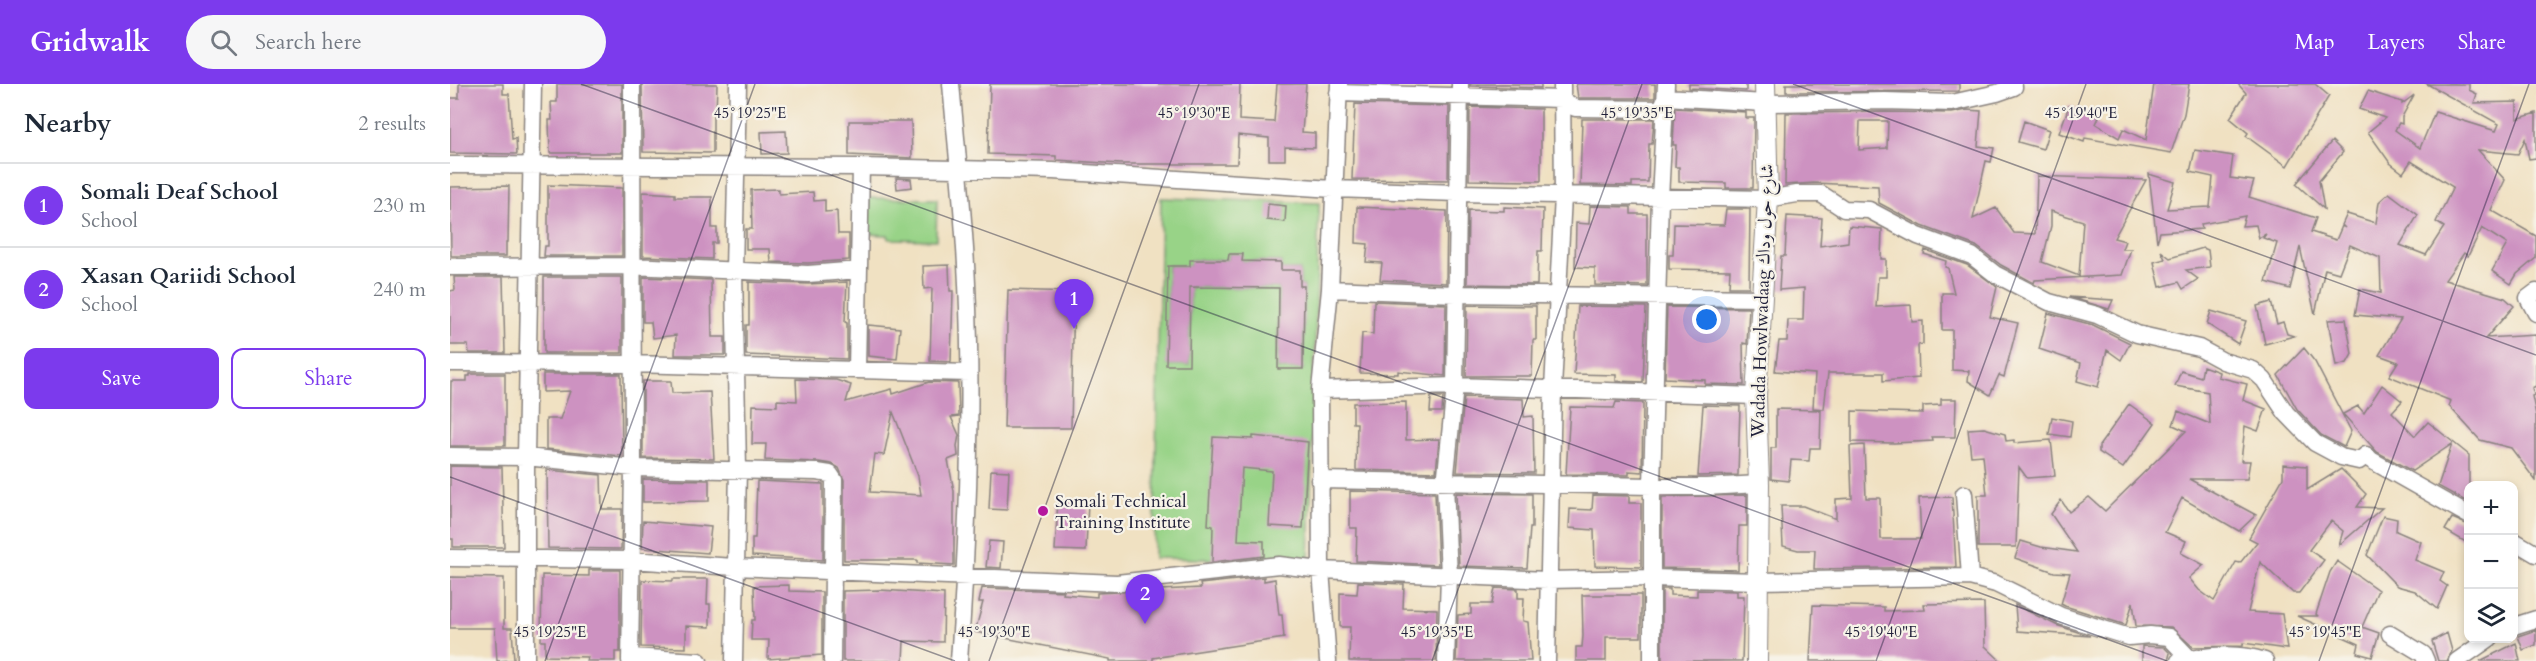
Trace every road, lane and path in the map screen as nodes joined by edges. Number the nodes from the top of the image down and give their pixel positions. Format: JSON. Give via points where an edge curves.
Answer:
{"nodes":[{"id":1,"x":533,"y":84,"type":"edge"},
{"id":2,"x":632,"y":84,"type":"edge"},
{"id":3,"x":738,"y":84,"type":"edge"},
{"id":4,"x":951,"y":84,"type":"edge"},
{"id":5,"x":2014,"y":87,"type":"dead end"},
{"id":6,"x":1338,"y":88,"type":"edge"},
{"id":7,"x":1460,"y":90,"type":"edge"},
{"id":8,"x":1666,"y":91,"type":"edge"},
{"id":9,"x":1562,"y":92,"type":"edge"},
{"id":10,"x":1765,"y":93,"type":"edge"},
{"id":11,"x":450,"y":165,"type":"edge"},
{"id":12,"x":533,"y":166,"type":"junction"},
{"id":13,"x":633,"y":167,"type":"junction"},
{"id":14,"x":736,"y":167,"type":"junction"},
{"id":15,"x":861,"y":167,"type":"junction"},
{"id":16,"x":958,"y":169,"type":"junction"},
{"id":17,"x":1333,"y":189,"type":"junction"},
{"id":18,"x":1460,"y":193,"type":"junction"},
{"id":19,"x":1563,"y":196,"type":"junction"},
{"id":20,"x":1660,"y":198,"type":"junction"},
{"id":21,"x":1768,"y":199,"type":"junction"},
{"id":22,"x":531,"y":266,"type":"junction"},
{"id":23,"x":631,"y":266,"type":"junction"},
{"id":24,"x":450,"y":267,"type":"edge"},
{"id":25,"x":860,"y":270,"type":"junction"},
{"id":26,"x":734,"y":271,"type":"junction"},
{"id":27,"x":1330,"y":289,"type":"junction"},
{"id":28,"x":2536,"y":291,"type":"edge"},
{"id":29,"x":1456,"y":294,"type":"junction"},
{"id":30,"x":1557,"y":295,"type":"junction"},
{"id":31,"x":1657,"y":296,"type":"junction"},
{"id":32,"x":1761,"y":298,"type":"junction"},
{"id":33,"x":2536,"y":313,"type":"edge"},
{"id":34,"x":450,"y":363,"type":"edge"},
{"id":35,"x":529,"y":364,"type":"junction"},
{"id":36,"x":631,"y":364,"type":"junction"},
{"id":37,"x":736,"y":367,"type":"junction"},
{"id":38,"x":857,"y":369,"type":"junction"},
{"id":39,"x":969,"y":373,"type":"junction"},
{"id":40,"x":1455,"y":386,"type":"junction"},
{"id":41,"x":1553,"y":389,"type":"junction"},
{"id":42,"x":1320,"y":390,"type":"junction"},
{"id":43,"x":1656,"y":392,"type":"junction"},
{"id":44,"x":1756,"y":396,"type":"junction"},
{"id":45,"x":450,"y":456,"type":"edge"},
{"id":46,"x":526,"y":457,"type":"junction"},
{"id":47,"x":633,"y":468,"type":"junction"},
{"id":48,"x":738,"y":469,"type":"junction"},
{"id":49,"x":1319,"y":480,"type":"junction"},
{"id":50,"x":1445,"y":484,"type":"junction"},
{"id":51,"x":1551,"y":484,"type":"junction"},
{"id":52,"x":1760,"y":484,"type":"junction"},
{"id":53,"x":1652,"y":485,"type":"junction"},
{"id":54,"x":1964,"y":494,"type":"dead end"},
{"id":55,"x":2464,"y":512,"type":"edge"},
{"id":56,"x":2518,"y":543,"type":"edge"},
{"id":57,"x":2536,"y":554,"type":"edge"},
{"id":58,"x":450,"y":558,"type":"edge"},
{"id":59,"x":526,"y":559,"type":"junction"},
{"id":60,"x":631,"y":560,"type":"junction"},
{"id":61,"x":734,"y":567,"type":"junction"},
{"id":62,"x":1321,"y":570,"type":"junction"},
{"id":63,"x":832,"y":571,"type":"junction"},
{"id":64,"x":1449,"y":576,"type":"junction"},
{"id":65,"x":1970,"y":577,"type":"junction"},
{"id":66,"x":965,"y":578,"type":"junction"},
{"id":67,"x":1652,"y":578,"type":"junction"},
{"id":68,"x":1548,"y":580,"type":"junction"},
{"id":69,"x":1758,"y":581,"type":"junction"},
{"id":70,"x":2536,"y":619,"type":"edge"},
{"id":71,"x":2518,"y":625,"type":"edge"},
{"id":72,"x":2391,"y":634,"type":"dead end"},
{"id":73,"x":2484,"y":643,"type":"edge"},
{"id":74,"x":630,"y":659,"type":"edge"},
{"id":75,"x":2184,"y":660,"type":"edge"},
{"id":76,"x":526,"y":661,"type":"edge"},
{"id":77,"x":699,"y":661,"type":"edge"},
{"id":78,"x":734,"y":661,"type":"edge"},
{"id":79,"x":832,"y":661,"type":"edge"},
{"id":80,"x":959,"y":661,"type":"edge"},
{"id":81,"x":1328,"y":661,"type":"edge"},
{"id":82,"x":1446,"y":661,"type":"edge"},
{"id":83,"x":1547,"y":661,"type":"edge"},
{"id":84,"x":1652,"y":661,"type":"edge"},
{"id":85,"x":1757,"y":661,"type":"edge"},
{"id":86,"x":2265,"y":661,"type":"edge"},
{"id":87,"x":2426,"y":661,"type":"edge"},
{"id":88,"x":2457,"y":661,"type":"edge"}],
"edges":[{"from":1,"to":12,"type":"street"},
{"from":2,"to":13,"type":"street"},
{"from":3,"to":14,"type":"street"},
{"from":4,"to":16,"type":"street"},
{"from":5,"to":10,"type":"street","via":[[1952,103]]},
{"from":6,"to":7,"type":"street"},
{"from":6,"to":17,"type":"street"},
{"from":7,"to":9,"type":"street"},
{"from":7,"to":18,"type":"street"},
{"from":8,"to":9,"type":"street","via":[[1661,109],[1575,108]]},
{"from":8,"to":10,"type":"street"},
{"from":8,"to":20,"type":"street"},
{"from":9,"to":19,"type":"street"},
{"from":10,"to":21,"type":"street","name":"Wadada Howlwadaag شارع حول وداك"},
{"from":11,"to":12,"type":"street"},
{"from":12,"to":13,"type":"street"},
{"from":12,"to":22,"type":"street"},
{"from":13,"to":14,"type":"street"},
{"from":13,"to":23,"type":"street"},
{"from":14,"to":15,"type":"street"},
{"from":14,"to":26,"type":"street"},
{"from":15,"to":16,"type":"street"},
{"from":15,"to":25,"type":"street"},
{"from":16,"to":17,"type":"street","via":[[1053,171]]},
{"from":16,"to":39,"type":"street"},
{"from":17,"to":18,"type":"street"},
{"from":17,"to":27,"type":"street"},
{"from":18,"to":19,"type":"street"},
{"from":18,"to":29,"type":"street"},
{"from":19,"to":20,"type":"street"},
{"from":19,"to":30,"type":"street"},
{"from":20,"to":21,"type":"street"},
{"from":20,"to":31,"type":"street"},
{"from":21,"to":32,"type":"street","name":"Wadada Howlwadaag شارع حول وداك"},
{"from":21,"to":55,"type":"street","via":[[1821,194],[1844,209],[1869,210],[1918,236],[1972,256],[1995,274],[2049,302],[2097,315],[2137,334],[2199,348],[2253,370],[2315,443],[2349,460],[2359,461],[2366,454]]},
{"from":22,"to":23,"type":"street"},
{"from":22,"to":24,"type":"street"},
{"from":22,"to":35,"type":"street"},
{"from":23,"to":26,"type":"street"},
{"from":23,"to":36,"type":"street"},
{"from":25,"to":26,"type":"street","via":[[808,274]]},
{"from":25,"to":38,"type":"street"},
{"from":26,"to":37,"type":"street"},
{"from":27,"to":29,"type":"street"},
{"from":27,"to":42,"type":"street"},
{"from":28,"to":33,"type":"street","via":[[2528,298]]},
{"from":29,"to":30,"type":"street"},
{"from":29,"to":40,"type":"street"},
{"from":30,"to":31,"type":"street"},
{"from":30,"to":41,"type":"street"},
{"from":31,"to":32,"type":"street"},
{"from":31,"to":43,"type":"street"},
{"from":32,"to":44,"type":"street","name":"Wadada Howlwadaag شارع حول وداك"},
{"from":34,"to":35,"type":"street"},
{"from":35,"to":36,"type":"street"},
{"from":35,"to":46,"type":"street"},
{"from":36,"to":37,"type":"street"},
{"from":36,"to":47,"type":"street"},
{"from":37,"to":38,"type":"street"},
{"from":37,"to":48,"type":"street"},
{"from":38,"to":39,"type":"street"},
{"from":39,"to":66,"type":"street"},
{"from":40,"to":41,"type":"street"},
{"from":40,"to":42,"type":"street"},
{"from":40,"to":50,"type":"street"},
{"from":41,"to":43,"type":"street"},
{"from":41,"to":51,"type":"street"},
{"from":42,"to":49,"type":"street"},
{"from":43,"to":44,"type":"street"},
{"from":43,"to":53,"type":"street"},
{"from":44,"to":52,"type":"street","name":"Wadada Howlwadaag شارع حول وداك"},
{"from":45,"to":46,"type":"street"},
{"from":46,"to":47,"type":"street"},
{"from":46,"to":59,"type":"street"},
{"from":47,"to":48,"type":"street"},
{"from":47,"to":60,"type":"street"},
{"from":48,"to":61,"type":"street"},
{"from":48,"to":63,"type":"street","via":[[830,474],[834,480]]},
{"from":49,"to":50,"type":"street"},
{"from":49,"to":62,"type":"street"},
{"from":50,"to":51,"type":"street"},
{"from":50,"to":64,"type":"street"},
{"from":51,"to":53,"type":"street"},
{"from":51,"to":68,"type":"street"},
{"from":52,"to":53,"type":"street"},
{"from":52,"to":69,"type":"street","name":"Wadada Howlwadaag شارع حول وداك"},
{"from":53,"to":67,"type":"street"},
{"from":54,"to":65,"type":"street"},
{"from":56,"to":57,"type":"street"},
{"from":58,"to":59,"type":"street"},
{"from":59,"to":60,"type":"street"},
{"from":59,"to":76,"type":"street"},
{"from":60,"to":61,"type":"street"},
{"from":60,"to":74,"type":"street"},
{"from":61,"to":63,"type":"street"},
{"from":61,"to":78,"type":"street"},
{"from":62,"to":64,"type":"street"},
{"from":62,"to":66,"type":"street","via":[[1279,565],[1117,583]]},
{"from":62,"to":81,"type":"street"},
{"from":63,"to":66,"type":"street"},
{"from":63,"to":79,"type":"street"},
{"from":64,"to":68,"type":"street"},
{"from":64,"to":82,"type":"street"},
{"from":65,"to":69,"type":"street"},
{"from":65,"to":75,"type":"street","via":[[1996,584],[2061,616],[2129,637],[2169,637]]},
{"from":66,"to":80,"type":"street"},
{"from":67,"to":68,"type":"street"},
{"from":67,"to":69,"type":"street"},
{"from":67,"to":84,"type":"street"},
{"from":68,"to":83,"type":"street"},
{"from":69,"to":85,"type":"street","name":"Wadada Howlwadaag شارع حول وداك"},
{"from":70,"to":71,"type":"street"},
{"from":72,"to":87,"type":"street","via":[[2423,654]]},
{"from":73,"to":88,"type":"street"},
{"from":74,"to":77,"type":"street"},
{"from":75,"to":86,"type":"street","via":[[2249,656]]}]}
